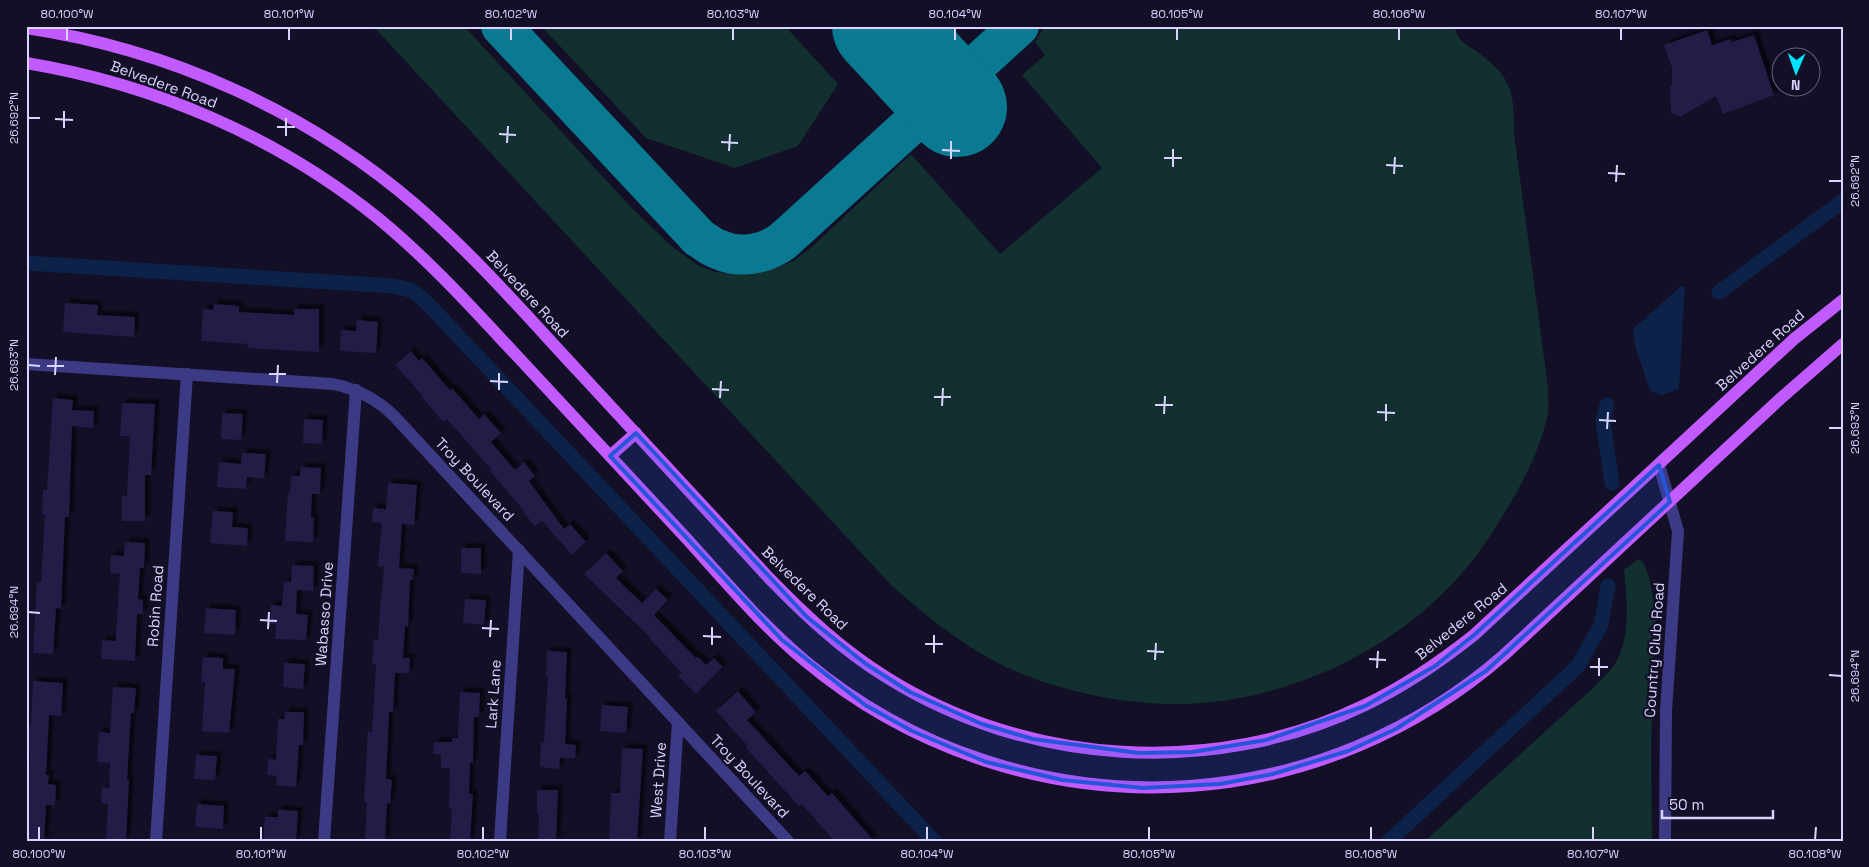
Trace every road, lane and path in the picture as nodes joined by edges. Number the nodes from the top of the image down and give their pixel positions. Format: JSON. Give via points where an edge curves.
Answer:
{"nodes":[{"id":1,"x":26,"y":28,"type":"edge"},
{"id":2,"x":26,"y":63,"type":"edge"},
{"id":3,"x":1843,"y":300,"type":"edge"},
{"id":4,"x":1843,"y":344,"type":"edge"},
{"id":5,"x":26,"y":364,"type":"edge"},
{"id":6,"x":187,"y":374,"type":"junction"},
{"id":7,"x":356,"y":390,"type":"junction"},
{"id":8,"x":636,"y":433,"type":"junction"},
{"id":9,"x":610,"y":456,"type":"junction"},
{"id":10,"x":1658,"y":465,"type":"junction"},
{"id":11,"x":1670,"y":502,"type":"junction"},
{"id":12,"x":519,"y":550,"type":"junction"},
{"id":13,"x":678,"y":722,"type":"junction"},
{"id":14,"x":156,"y":841,"type":"edge"},
{"id":15,"x":324,"y":841,"type":"edge"},
{"id":16,"x":500,"y":841,"type":"edge"},
{"id":17,"x":670,"y":841,"type":"edge"},
{"id":18,"x":788,"y":841,"type":"edge"},
{"id":19,"x":1665,"y":841,"type":"edge"}],
"edges":[{"from":1,"to":8,"type":"main road","name":"Belvedere Road","via":[[112,46],[188,71],[283,115],[351,156],[395,187],[455,240]]},
{"from":2,"to":9,"type":"main road","name":"Belvedere Road","via":[[117,83],[168,100],[263,143],[331,184],[374,216],[433,268]]},
{"from":3,"to":10,"type":"main road","name":"Belvedere Road","via":[[1794,339]]},
{"from":4,"to":11,"type":"main road","name":"Belvedere Road"},
{"from":5,"to":6,"type":"street","name":"Troy Boulevard"},
{"from":6,"to":7,"type":"street","name":"Troy Boulevard","via":[[333,384]]},
{"from":6,"to":14,"type":"street","name":"Robin Road"},
{"from":7,"to":12,"type":"street","name":"Troy Boulevard","via":[[376,400],[394,416]]},
{"from":7,"to":15,"type":"street","name":"Wabasso Drive"},
{"from":8,"to":9,"type":"main road"},
{"from":8,"to":10,"type":"main road","name":"Belvedere Road","via":[[807,617],[887,678],[934,704],[1007,732],[1085,749],[1139,753],[1192,752],[1266,740],[1340,716],[1388,694],[1435,666],[1474,635]]},
{"from":9,"to":11,"type":"main road","name":"Belvedere Road","via":[[782,640],[865,705],[912,731],[986,762],[1062,780],[1143,788],[1220,784],[1274,774],[1348,751],[1396,729],[1442,703],[1486,671]]},
{"from":10,"to":11,"type":"street","name":"Country Club Road"},
{"from":11,"to":19,"type":"street","name":"Country Club Road","via":[[1678,531],[1666,711]]},
{"from":12,"to":13,"type":"street","name":"Troy Boulevard"},
{"from":12,"to":16,"type":"street","name":"Lark Lane"},
{"from":13,"to":17,"type":"street","name":"West Drive"},
{"from":13,"to":18,"type":"street","name":"Troy Boulevard"}]}
